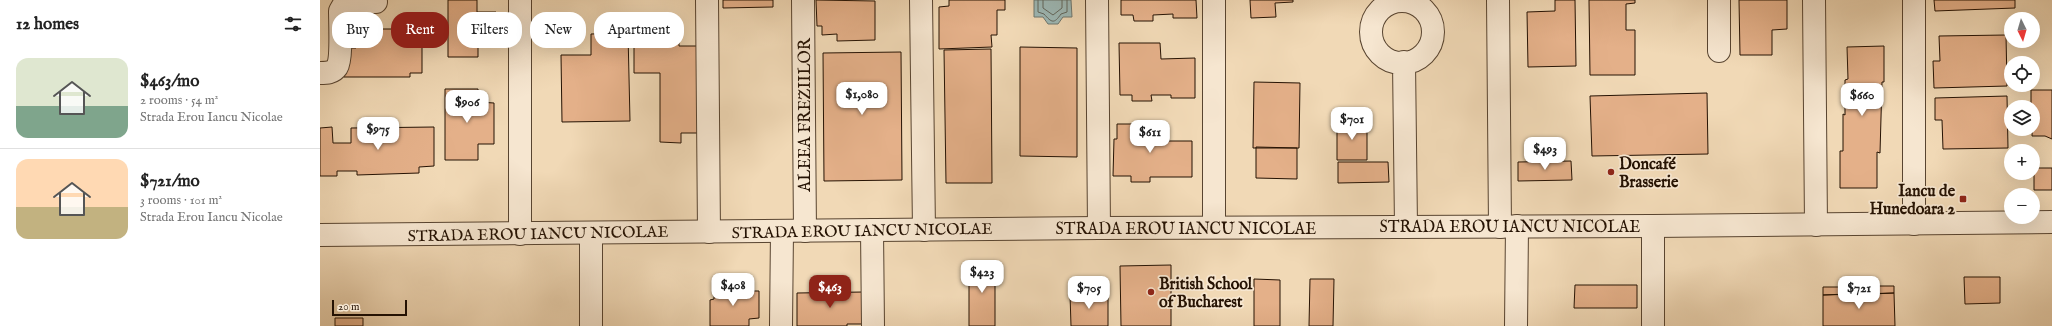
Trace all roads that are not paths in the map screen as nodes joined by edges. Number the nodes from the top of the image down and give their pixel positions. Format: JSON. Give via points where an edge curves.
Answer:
{"nodes":[{"id":1,"x":520,"y":0,"type":"edge"},
{"id":2,"x":707,"y":0,"type":"edge"},
{"id":3,"x":803,"y":0,"type":"edge"},
{"id":4,"x":922,"y":0,"type":"edge"},
{"id":5,"x":1097,"y":0,"type":"edge"},
{"id":6,"x":1214,"y":0,"type":"edge"},
{"id":7,"x":1498,"y":0,"type":"edge"},
{"id":8,"x":1719,"y":0,"type":"edge"},
{"id":9,"x":1814,"y":0,"type":"edge"},
{"id":10,"x":1914,"y":0,"type":"edge"},
{"id":11,"x":376,"y":2,"type":"dead end"},
{"id":12,"x":1719,"y":51,"type":"dead end"},
{"id":13,"x":1404,"y":62,"type":"dead end"},
{"id":14,"x":320,"y":73,"type":"edge"},
{"id":15,"x":2052,"y":222,"type":"edge"},
{"id":16,"x":1914,"y":224,"type":"junction"},
{"id":17,"x":1816,"y":225,"type":"junction"},
{"id":18,"x":1509,"y":226,"type":"junction"},
{"id":19,"x":1653,"y":226,"type":"junction"},
{"id":20,"x":1214,"y":227,"type":"junction"},
{"id":21,"x":1406,"y":227,"type":"junction"},
{"id":22,"x":1099,"y":228,"type":"junction"},
{"id":23,"x":805,"y":230,"type":"junction"},
{"id":24,"x":872,"y":230,"type":"junction"},
{"id":25,"x":924,"y":230,"type":"junction"},
{"id":26,"x":782,"y":231,"type":"junction"},
{"id":27,"x":709,"y":232,"type":"junction"},
{"id":28,"x":590,"y":233,"type":"junction"},
{"id":29,"x":520,"y":234,"type":"junction"},
{"id":30,"x":320,"y":236,"type":"edge"},
{"id":31,"x":591,"y":326,"type":"edge"},
{"id":32,"x":781,"y":326,"type":"edge"},
{"id":33,"x":872,"y":326,"type":"edge"},
{"id":34,"x":1516,"y":326,"type":"edge"},
{"id":35,"x":1653,"y":326,"type":"edge"}],
"edges":[{"from":1,"to":29,"type":"street"},
{"from":2,"to":27,"type":"street"},
{"from":3,"to":23,"type":"street","name":"ALEEA FREZIILOR"},
{"from":4,"to":25,"type":"street"},
{"from":5,"to":22,"type":"street"},
{"from":6,"to":20,"type":"street"},
{"from":7,"to":18,"type":"street"},
{"from":8,"to":12,"type":"street"},
{"from":9,"to":17,"type":"street"},
{"from":10,"to":16,"type":"street"},
{"from":11,"to":14,"type":"street","via":[[344,4],[340,11],[337,67],[332,72]]},
{"from":13,"to":21,"type":"street"},
{"from":15,"to":16,"type":"street","name":"STRADA EROU IANCU NICOLAE"},
{"from":16,"to":17,"type":"street","name":"STRADA EROU IANCU NICOLAE"},
{"from":17,"to":19,"type":"street","name":"STRADA EROU IANCU NICOLAE"},
{"from":18,"to":19,"type":"street","name":"STRADA EROU IANCU NICOLAE"},
{"from":18,"to":21,"type":"street","name":"STRADA EROU IANCU NICOLAE"},
{"from":18,"to":34,"type":"street"},
{"from":19,"to":35,"type":"street"},
{"from":20,"to":21,"type":"street","name":"STRADA EROU IANCU NICOLAE"},
{"from":20,"to":22,"type":"street","name":"STRADA EROU IANCU NICOLAE"},
{"from":22,"to":25,"type":"street","name":"STRADA EROU IANCU NICOLAE"},
{"from":23,"to":24,"type":"street","name":"STRADA EROU IANCU NICOLAE"},
{"from":23,"to":26,"type":"street","name":"STRADA EROU IANCU NICOLAE"},
{"from":24,"to":25,"type":"street","name":"STRADA EROU IANCU NICOLAE"},
{"from":24,"to":33,"type":"street"},
{"from":26,"to":27,"type":"street","name":"STRADA EROU IANCU NICOLAE"},
{"from":26,"to":32,"type":"street"},
{"from":27,"to":28,"type":"street","name":"STRADA EROU IANCU NICOLAE"},
{"from":28,"to":29,"type":"street","name":"STRADA EROU IANCU NICOLAE"},
{"from":28,"to":31,"type":"street"},
{"from":29,"to":30,"type":"street","name":"STRADA EROU IANCU NICOLAE"}]}
